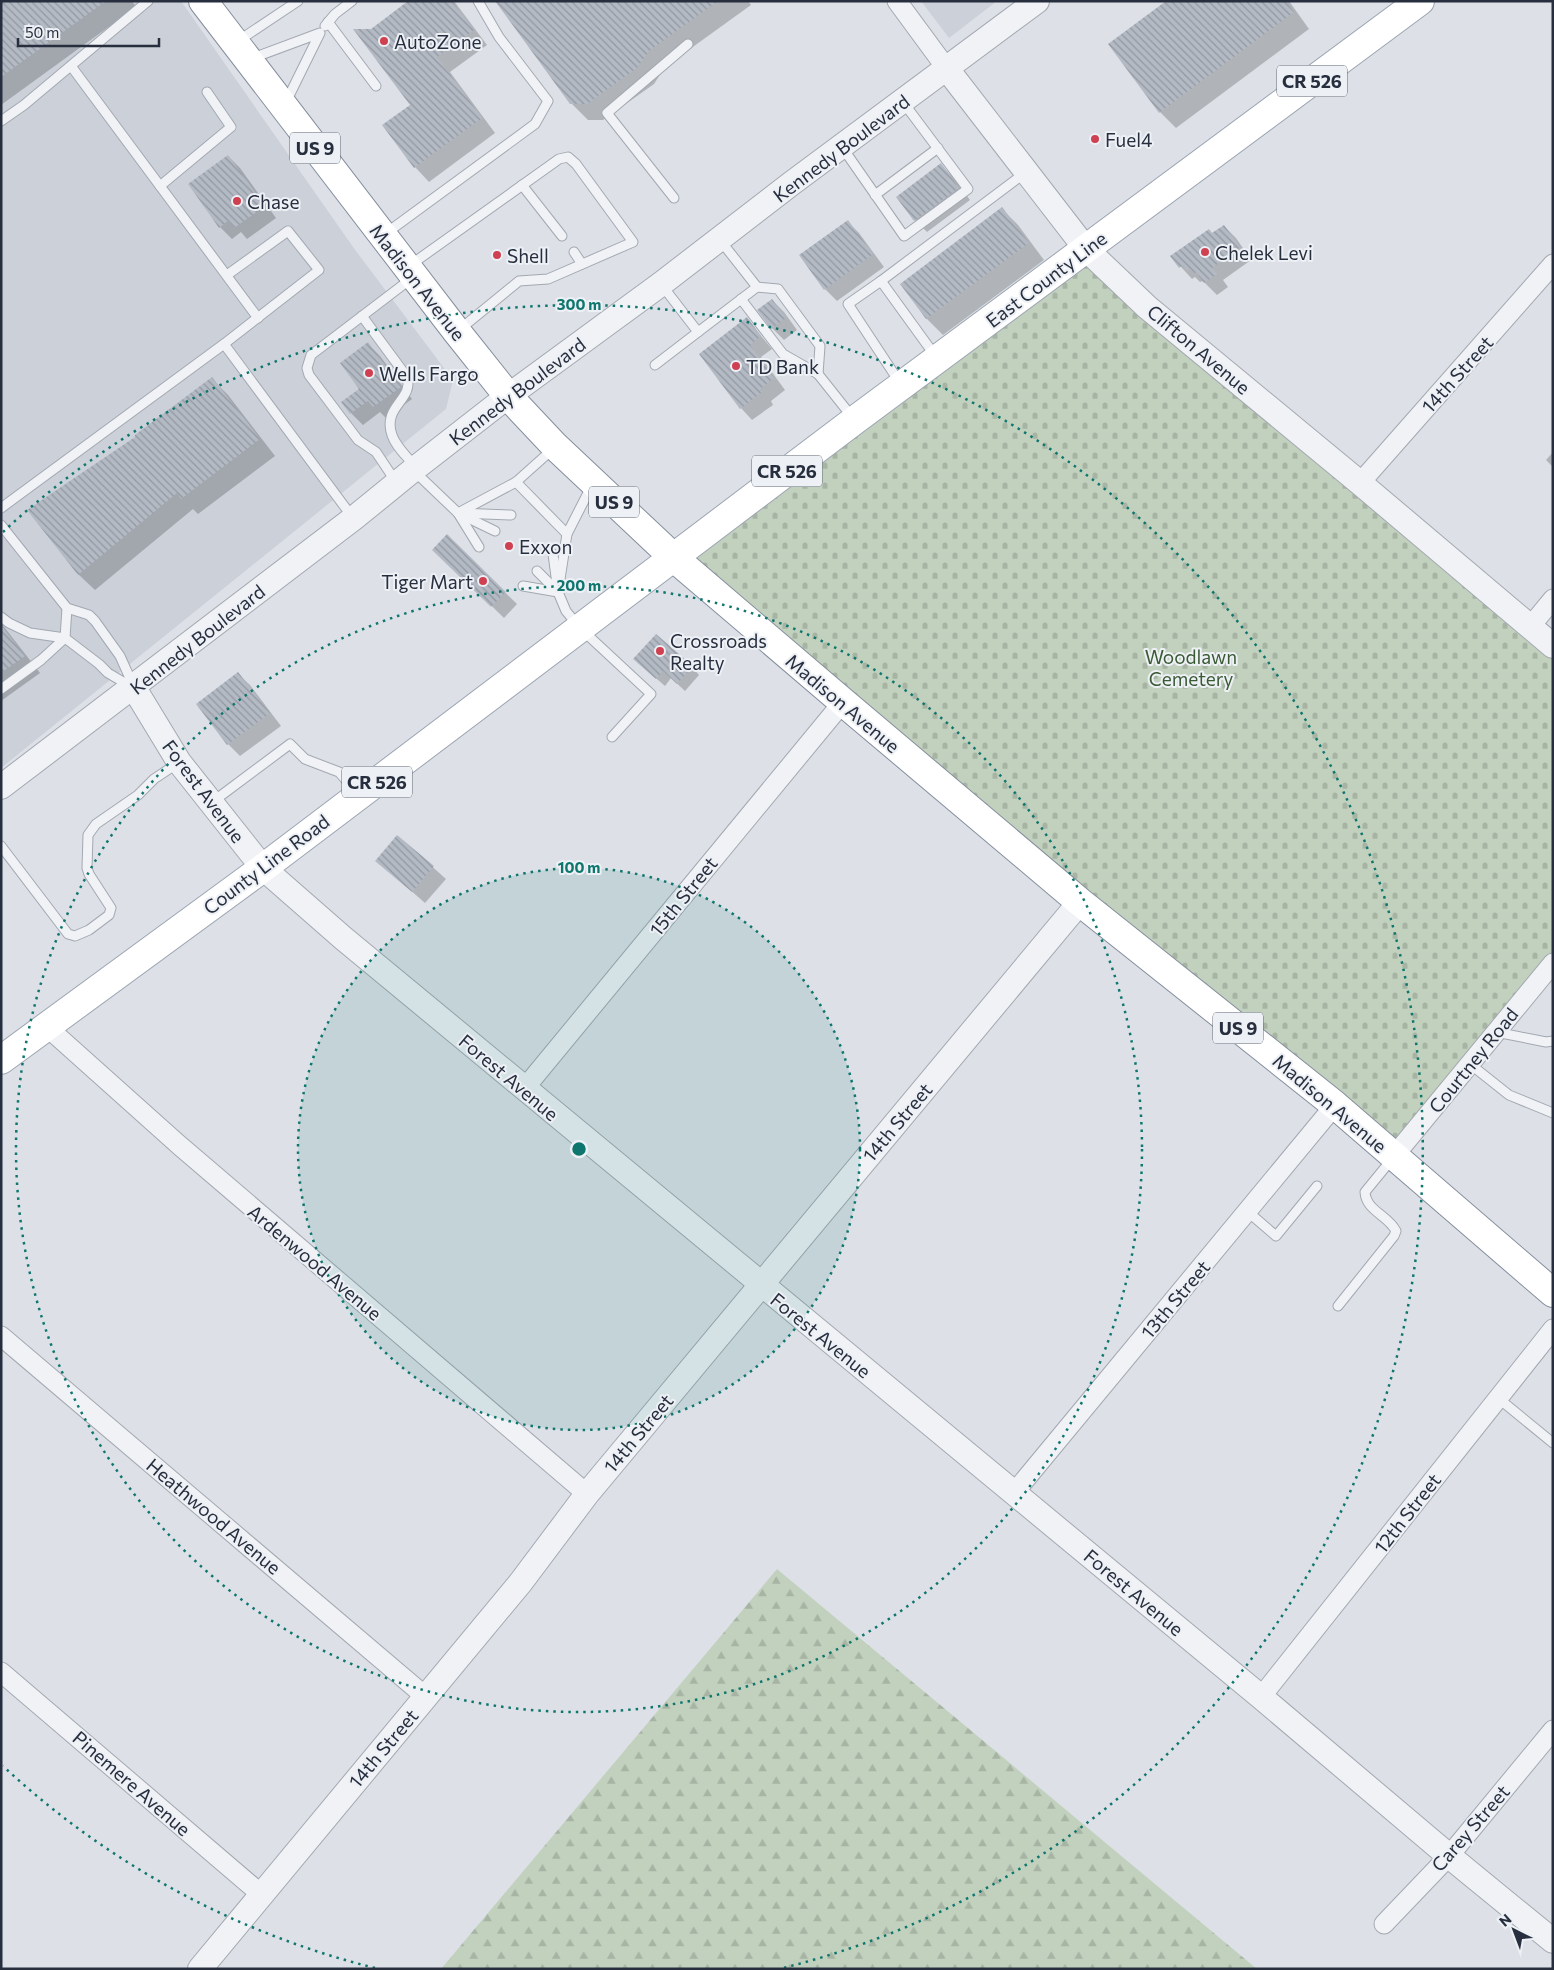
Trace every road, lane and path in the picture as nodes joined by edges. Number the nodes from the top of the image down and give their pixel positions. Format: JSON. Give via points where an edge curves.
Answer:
{"nodes":[{"id":1,"x":203,"y":1,"type":"edge"},
{"id":2,"x":298,"y":1,"type":"edge"},
{"id":3,"x":352,"y":1,"type":"edge"},
{"id":4,"x":478,"y":1,"type":"edge"},
{"id":5,"x":897,"y":1,"type":"edge"},
{"id":6,"x":1037,"y":1,"type":"edge"},
{"id":7,"x":144,"y":2,"type":"edge"},
{"id":8,"x":1408,"y":7,"type":"edge"},
{"id":9,"x":328,"y":22,"type":"junction"},
{"id":10,"x":320,"y":33,"type":"junction"},
{"id":11,"x":688,"y":44,"type":"dead end"},
{"id":12,"x":241,"y":51,"type":"junction"},
{"id":13,"x":71,"y":66,"type":"junction"},
{"id":14,"x":947,"y":69,"type":"junction"},
{"id":15,"x":376,"y":86,"type":"dead end"},
{"id":16,"x":207,"y":92,"type":"dead end"},
{"id":17,"x":903,"y":102,"type":"junction"},
{"id":18,"x":284,"y":106,"type":"junction"},
{"id":19,"x":1,"y":121,"type":"edge"},
{"id":20,"x":842,"y":147,"type":"junction"},
{"id":21,"x":938,"y":148,"type":"junction"},
{"id":22,"x":1026,"y":172,"type":"junction"},
{"id":23,"x":522,"y":185,"type":"junction"},
{"id":24,"x":160,"y":186,"type":"junction"},
{"id":25,"x":875,"y":195,"type":"junction"},
{"id":26,"x":674,"y":198,"type":"dead end"},
{"id":27,"x":383,"y":236,"type":"junction"},
{"id":28,"x":562,"y":236,"type":"dead end"},
{"id":29,"x":720,"y":240,"type":"junction"},
{"id":30,"x":1086,"y":249,"type":"junction"},
{"id":31,"x":574,"y":252,"type":"dead end"},
{"id":32,"x":582,"y":264,"type":"junction"},
{"id":33,"x":1553,"y":264,"type":"edge"},
{"id":34,"x":410,"y":272,"type":"junction"},
{"id":35,"x":227,"y":275,"type":"junction"},
{"id":36,"x":881,"y":281,"type":"junction"},
{"id":37,"x":661,"y":284,"type":"junction"},
{"id":38,"x":758,"y":287,"type":"junction"},
{"id":39,"x":741,"y":299,"type":"junction"},
{"id":40,"x":362,"y":316,"type":"junction"},
{"id":41,"x":258,"y":318,"type":"junction"},
{"id":42,"x":456,"y":332,"type":"junction"},
{"id":43,"x":698,"y":332,"type":"junction"},
{"id":44,"x":224,"y":344,"type":"junction"},
{"id":45,"x":938,"y":359,"type":"junction"},
{"id":46,"x":655,"y":365,"type":"dead end"},
{"id":47,"x":818,"y":374,"type":"junction"},
{"id":48,"x":902,"y":385,"type":"junction"},
{"id":49,"x":508,"y":396,"type":"junction"},
{"id":50,"x":855,"y":420,"type":"junction"},
{"id":51,"x":555,"y":446,"type":"junction"},
{"id":52,"x":409,"y":473,"type":"junction"},
{"id":53,"x":516,"y":482,"type":"junction"},
{"id":54,"x":593,"y":482,"type":"junction"},
{"id":55,"x":1360,"y":483,"type":"junction"},
{"id":56,"x":1,"y":508,"type":"edge"},
{"id":57,"x":458,"y":513,"type":"junction"},
{"id":58,"x":511,"y":515,"type":"dead end"},
{"id":59,"x":354,"y":518,"type":"junction"},
{"id":60,"x":1,"y":525,"type":"edge"},
{"id":61,"x":495,"y":531,"type":"dead end"},
{"id":62,"x":567,"y":534,"type":"junction"},
{"id":63,"x":480,"y":547,"type":"dead end"},
{"id":64,"x":553,"y":554,"type":"dead end"},
{"id":65,"x":673,"y":557,"type":"junction"},
{"id":66,"x":537,"y":570,"type":"dead end"},
{"id":67,"x":523,"y":586,"type":"dead end"},
{"id":68,"x":558,"y":592,"type":"junction"},
{"id":69,"x":1553,"y":599,"type":"edge"},
{"id":70,"x":67,"y":608,"type":"junction"},
{"id":71,"x":1,"y":617,"type":"edge"},
{"id":72,"x":1530,"y":627,"type":"junction"},
{"id":73,"x":580,"y":628,"type":"junction"},
{"id":74,"x":65,"y":638,"type":"junction"},
{"id":75,"x":1553,"y":646,"type":"edge"},
{"id":76,"x":134,"y":688,"type":"junction"},
{"id":77,"x":1,"y":690,"type":"edge"},
{"id":78,"x":842,"y":702,"type":"junction"},
{"id":79,"x":612,"y":737,"type":"dead end"},
{"id":80,"x":179,"y":762,"type":"junction"},
{"id":81,"x":1,"y":787,"type":"edge"},
{"id":82,"x":358,"y":796,"type":"junction"},
{"id":83,"x":211,"y":803,"type":"junction"},
{"id":84,"x":1,"y":846,"type":"edge"},
{"id":85,"x":263,"y":868,"type":"junction"},
{"id":86,"x":1080,"y":902,"type":"junction"},
{"id":87,"x":1553,"y":963,"type":"edge"},
{"id":88,"x":46,"y":1026,"type":"junction"},
{"id":89,"x":1496,"y":1032,"type":"junction"},
{"id":90,"x":1553,"y":1041,"type":"edge"},
{"id":91,"x":1,"y":1060,"type":"edge"},
{"id":92,"x":1470,"y":1064,"type":"junction"},
{"id":93,"x":524,"y":1089,"type":"junction"},
{"id":94,"x":1335,"y":1105,"type":"junction"},
{"id":95,"x":1553,"y":1113,"type":"edge"},
{"id":96,"x":1394,"y":1156,"type":"junction"},
{"id":97,"x":1318,"y":1186,"type":"dead end"},
{"id":98,"x":1247,"y":1211,"type":"junction"},
{"id":99,"x":761,"y":1286,"type":"junction"},
{"id":100,"x":1553,"y":1293,"type":"edge"},
{"id":101,"x":1338,"y":1306,"type":"dead end"},
{"id":102,"x":1553,"y":1329,"type":"edge"},
{"id":103,"x":1,"y":1336,"type":"edge"},
{"id":104,"x":1498,"y":1398,"type":"junction"},
{"id":105,"x":1553,"y":1443,"type":"edge"},
{"id":106,"x":1014,"y":1493,"type":"junction"},
{"id":107,"x":587,"y":1494,"type":"junction"},
{"id":108,"x":1,"y":1672,"type":"edge"},
{"id":109,"x":426,"y":1697,"type":"junction"},
{"id":110,"x":1261,"y":1697,"type":"junction"},
{"id":111,"x":1553,"y":1730,"type":"edge"},
{"id":112,"x":1449,"y":1856,"type":"junction"},
{"id":113,"x":262,"y":1895,"type":"junction"},
{"id":114,"x":1384,"y":1924,"type":"dead end"},
{"id":115,"x":1550,"y":1933,"type":"edge"},
{"id":116,"x":200,"y":1969,"type":"edge"}],
"edges":[{"from":1,"to":12,"type":"main road","name":"Madison Avenue","number":"US 9"},
{"from":2,"to":12,"type":"lane"},
{"from":3,"to":9,"type":"lane"},
{"from":4,"to":27,"type":"lane","via":[[499,37],[548,101],[535,124]]},
{"from":5,"to":14,"type":"street","name":"Clifton Avenue"},
{"from":6,"to":14,"type":"street","name":"Kennedy Boulevard"},
{"from":7,"to":13,"type":"lane"},
{"from":8,"to":30,"type":"main road","name":"East County Line","number":"CR 526"},
{"from":9,"to":10,"type":"lane"},
{"from":9,"to":15,"type":"lane"},
{"from":10,"to":12,"type":"lane"},
{"from":10,"to":18,"type":"lane"},
{"from":11,"to":26,"type":"lane","via":[[607,113]]},
{"from":12,"to":18,"type":"main road","name":"Madison Avenue","number":"US 9"},
{"from":13,"to":19,"type":"lane"},
{"from":13,"to":24,"type":"lane"},
{"from":14,"to":17,"type":"street","name":"Kennedy Boulevard"},
{"from":14,"to":22,"type":"street","name":"Clifton Avenue"},
{"from":16,"to":24,"type":"lane","via":[[231,127]]},
{"from":17,"to":20,"type":"street","name":"Kennedy Boulevard"},
{"from":17,"to":21,"type":"lane"},
{"from":18,"to":27,"type":"main road","name":"Madison Avenue","number":"US 9"},
{"from":20,"to":25,"type":"lane"},
{"from":20,"to":29,"type":"street","name":"Kennedy Boulevard"},
{"from":21,"to":25,"type":"lane"},
{"from":21,"to":25,"type":"lane","via":[[968,189],[960,195],[904,236]]},
{"from":22,"to":30,"type":"street","name":"Clifton Avenue"},
{"from":22,"to":36,"type":"lane"},
{"from":23,"to":28,"type":"lane"},
{"from":23,"to":32,"type":"lane","via":[[559,159],[568,158],[576,164],[633,242]]},
{"from":23,"to":34,"type":"lane"},
{"from":24,"to":35,"type":"lane"},
{"from":27,"to":34,"type":"main road","name":"Madison Avenue","number":"US 9"},
{"from":29,"to":37,"type":"street","name":"Kennedy Boulevard"},
{"from":29,"to":38,"type":"lane"},
{"from":30,"to":45,"type":"main road","name":"East County Line","number":"CR 526"},
{"from":30,"to":55,"type":"street","name":"Clifton Avenue","via":[[1147,307]]},
{"from":31,"to":32,"type":"lane"},
{"from":32,"to":42,"type":"lane","via":[[548,278],[519,281]]},
{"from":33,"to":55,"type":"street","name":"14th Street"},
{"from":34,"to":40,"type":"lane"},
{"from":34,"to":42,"type":"main road","name":"Madison Avenue","number":"US 9"},
{"from":35,"to":41,"type":"lane"},
{"from":35,"to":41,"type":"lane","via":[[288,230],[319,270]]},
{"from":36,"to":45,"type":"lane"},
{"from":36,"to":48,"type":"lane","via":[[848,304]]},
{"from":37,"to":43,"type":"lane"},
{"from":37,"to":49,"type":"street","name":"Kennedy Boulevard"},
{"from":38,"to":39,"type":"lane"},
{"from":38,"to":47,"type":"lane","via":[[778,289],[820,346]]},
{"from":39,"to":43,"type":"lane"},
{"from":39,"to":47,"type":"lane","via":[[783,354]]},
{"from":40,"to":52,"type":"lane","via":[[407,377],[408,391],[392,412],[391,427]]},
{"from":40,"to":52,"type":"lane","via":[[311,355],[307,368],[309,375],[358,440]]},
{"from":41,"to":44,"type":"lane"},
{"from":42,"to":49,"type":"main road","name":"Madison Avenue","number":"US 9"},
{"from":43,"to":46,"type":"lane"},
{"from":44,"to":56,"type":"lane"},
{"from":44,"to":59,"type":"lane"},
{"from":45,"to":48,"type":"main road","name":"East County Line","number":"CR 526"},
{"from":47,"to":50,"type":"lane"},
{"from":48,"to":50,"type":"main road","name":"East County Line","number":"CR 526"},
{"from":49,"to":51,"type":"main road","name":"Madison Avenue","number":"US 9"},
{"from":49,"to":52,"type":"street","name":"Kennedy Boulevard"},
{"from":50,"to":65,"type":"main road","name":"East County Line","number":"CR 526"},
{"from":51,"to":53,"type":"lane"},
{"from":51,"to":54,"type":"main road","name":"Madison Avenue","number":"US 9"},
{"from":52,"to":57,"type":"lane"},
{"from":52,"to":59,"type":"street","name":"Kennedy Boulevard"},
{"from":53,"to":57,"type":"lane"},
{"from":53,"to":62,"type":"lane"},
{"from":54,"to":62,"type":"lane"},
{"from":54,"to":65,"type":"main road","name":"Madison Avenue","number":"US 9"},
{"from":55,"to":72,"type":"street","name":"Clifton Avenue"},
{"from":57,"to":58,"type":"lane"},
{"from":57,"to":61,"type":"lane"},
{"from":57,"to":63,"type":"lane"},
{"from":59,"to":76,"type":"street","name":"Kennedy Boulevard"},
{"from":60,"to":70,"type":"lane"},
{"from":62,"to":68,"type":"lane"},
{"from":64,"to":68,"type":"lane"},
{"from":65,"to":73,"type":"main road","name":"County Line Road","number":"CR 526"},
{"from":65,"to":78,"type":"main road","name":"Madison Avenue","number":"US 9"},
{"from":66,"to":68,"type":"lane"},
{"from":67,"to":68,"type":"lane"},
{"from":68,"to":73,"type":"lane","via":[[566,611]]},
{"from":69,"to":72,"type":"street"},
{"from":70,"to":74,"type":"lane"},
{"from":70,"to":76,"type":"lane","via":[[89,615],[95,621],[120,656]]},
{"from":71,"to":74,"type":"lane","via":[[30,633]]},
{"from":72,"to":75,"type":"street","name":"Clifton Avenue"},
{"from":73,"to":79,"type":"lane","via":[[651,694]]},
{"from":73,"to":82,"type":"main road","name":"County Line Road","number":"CR 526"},
{"from":74,"to":76,"type":"lane","via":[[108,674]]},
{"from":74,"to":77,"type":"lane","via":[[42,660]]},
{"from":76,"to":80,"type":"street","name":"Forest Avenue"},
{"from":76,"to":81,"type":"street","name":"Kennedy Boulevard"},
{"from":78,"to":86,"type":"main road","name":"Madison Avenue","number":"US 9"},
{"from":78,"to":93,"type":"street","name":"15th Street"},
{"from":80,"to":83,"type":"street","name":"Forest Avenue"},
{"from":80,"to":84,"type":"lane","via":[[96,824],[88,835],[87,868],[111,908],[109,915],[89,930],[75,936],[68,934]]},
{"from":82,"to":83,"type":"lane","via":[[339,772],[305,760],[290,744]]},
{"from":82,"to":85,"type":"main road","name":"County Line Road","number":"CR 526"},
{"from":83,"to":85,"type":"street","name":"Forest Avenue"},
{"from":85,"to":88,"type":"main road","name":"County Line Road","number":"CR 526"},
{"from":85,"to":93,"type":"street","name":"Forest Avenue"},
{"from":86,"to":94,"type":"main road","name":"Madison Avenue","number":"US 9"},
{"from":86,"to":99,"type":"street","name":"14th Street"},
{"from":87,"to":89,"type":"street","name":"Courtney Road"},
{"from":88,"to":91,"type":"main road","name":"County Line Road","number":"CR 526"},
{"from":88,"to":107,"type":"street","name":"Ardenwood Avenue","via":[[178,1145]]},
{"from":89,"to":90,"type":"lane"},
{"from":89,"to":92,"type":"street","name":"Courtney Road"},
{"from":92,"to":95,"type":"lane","via":[[1509,1095]]},
{"from":92,"to":96,"type":"street","name":"Courtney Road"},
{"from":93,"to":99,"type":"street","name":"Forest Avenue"},
{"from":94,"to":96,"type":"main road","name":"Madison Avenue","number":"US 9"},
{"from":94,"to":98,"type":"street","name":"13th Street"},
{"from":96,"to":100,"type":"main road","name":"Madison Avenue","number":"US 9"},
{"from":96,"to":101,"type":"lane","via":[[1365,1192],[1365,1199],[1396,1231]]},
{"from":97,"to":98,"type":"lane","via":[[1276,1236]]},
{"from":98,"to":106,"type":"street","name":"13th Street"},
{"from":99,"to":106,"type":"street","name":"Forest Avenue"},
{"from":99,"to":107,"type":"street","name":"14th Street"},
{"from":102,"to":104,"type":"street","name":"12th Street"},
{"from":103,"to":109,"type":"street","name":"Heathwood Avenue"},
{"from":104,"to":105,"type":"lane"},
{"from":104,"to":110,"type":"street","name":"12th Street"},
{"from":106,"to":110,"type":"street","name":"Forest Avenue"},
{"from":107,"to":109,"type":"street","name":"14th Street","via":[[521,1582]]},
{"from":108,"to":113,"type":"street","name":"Pinemere Avenue"},
{"from":109,"to":113,"type":"street","name":"14th Street"},
{"from":110,"to":112,"type":"street","name":"Forest Avenue"},
{"from":111,"to":112,"type":"street","name":"Carey Street"},
{"from":112,"to":114,"type":"street","name":"Carey Street"},
{"from":112,"to":115,"type":"street","name":"Forest Avenue"},
{"from":113,"to":116,"type":"street","name":"14th Street"}]}
